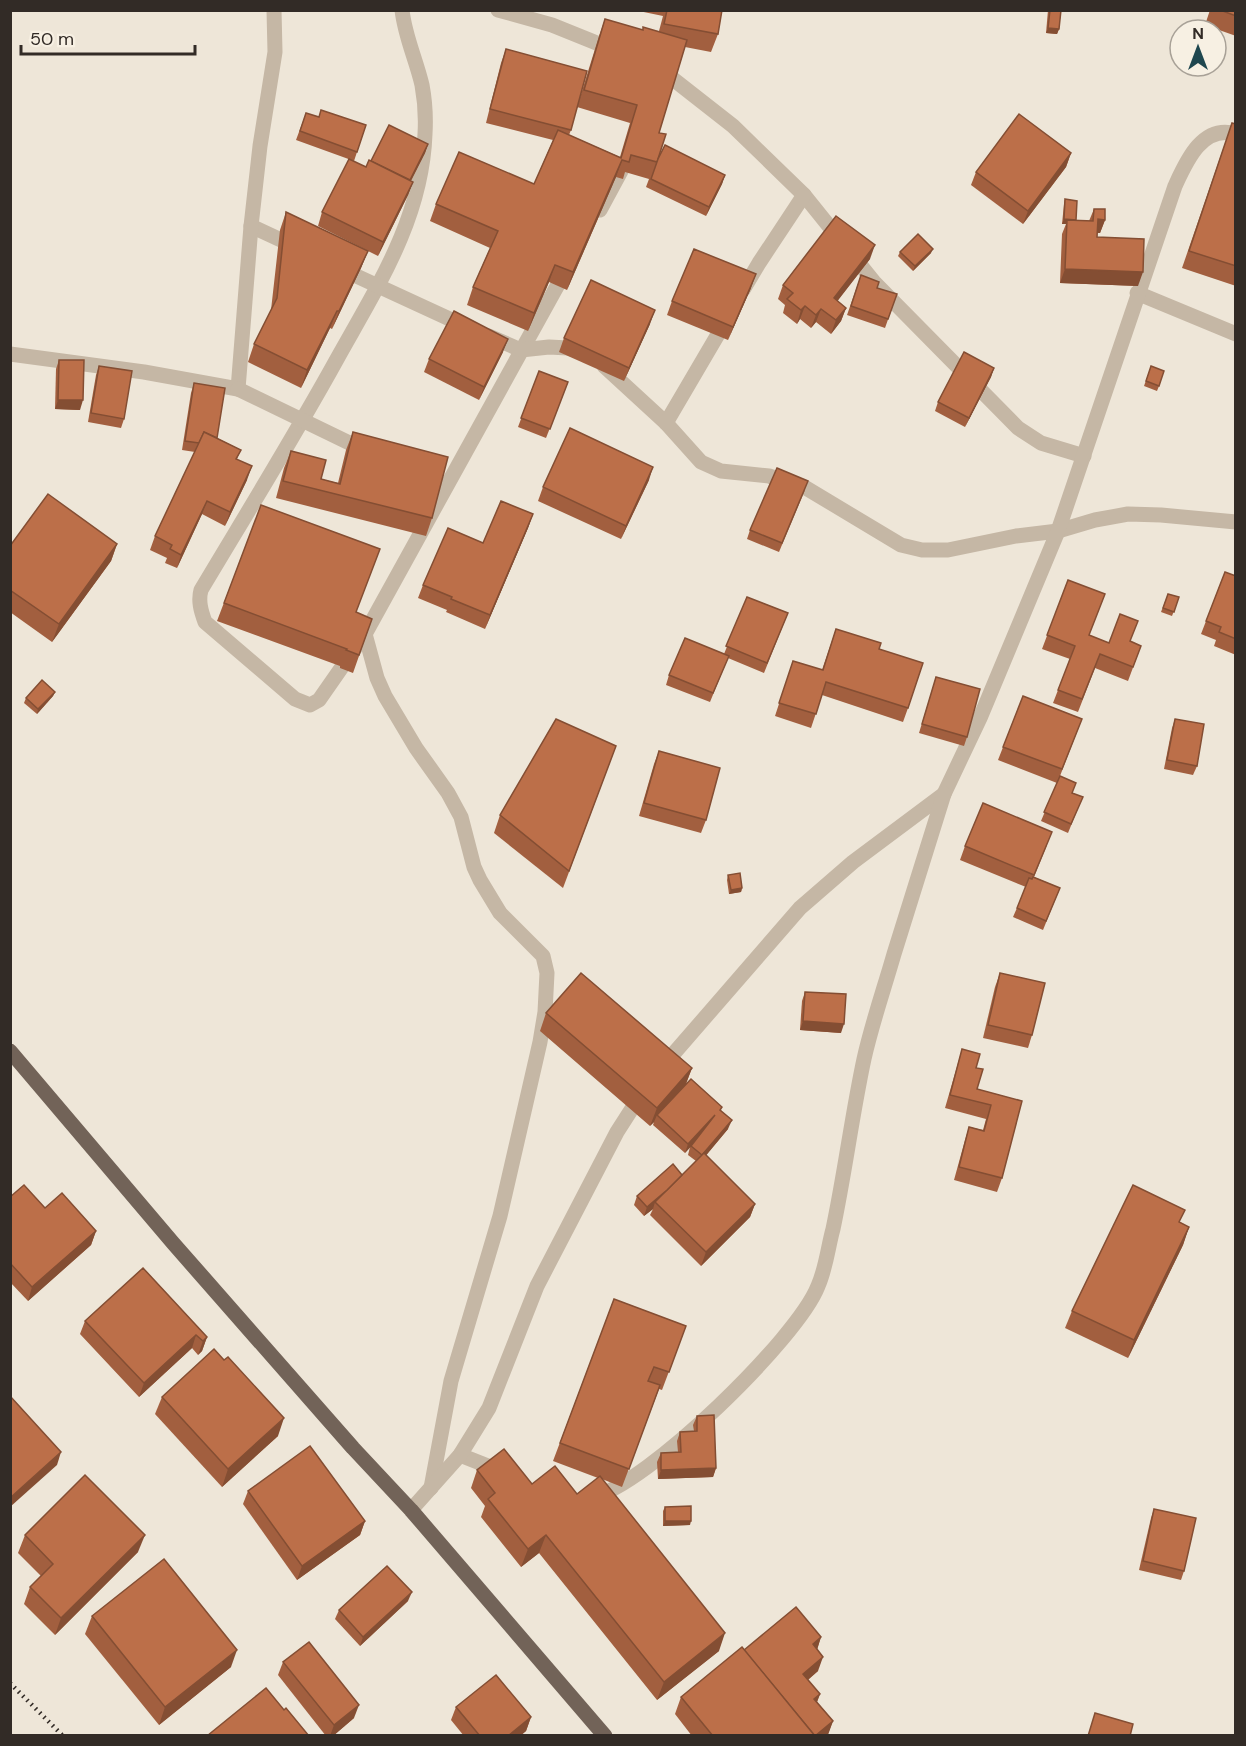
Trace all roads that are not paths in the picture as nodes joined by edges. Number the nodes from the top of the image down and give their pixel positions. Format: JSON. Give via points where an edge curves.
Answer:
{"nodes":[{"id":1,"x":274,"y":10,"type":"edge"},
{"id":2,"x":402,"y":10,"type":"edge"},
{"id":3,"x":498,"y":10,"type":"edge"},
{"id":4,"x":554,"y":18,"type":"edge"},
{"id":5,"x":1236,"y":134,"type":"edge"},
{"id":6,"x":632,"y":152,"type":"edge"},
{"id":7,"x":804,"y":195,"type":"junction"},
{"id":8,"x":591,"y":225,"type":"edge"},
{"id":9,"x":251,"y":226,"type":"junction"},
{"id":10,"x":573,"y":256,"type":"edge"},
{"id":11,"x":377,"y":287,"type":"junction"},
{"id":12,"x":1137,"y":293,"type":"junction"},
{"id":13,"x":1236,"y":334,"type":"edge"},
{"id":14,"x":521,"y":350,"type":"junction"},
{"id":15,"x":10,"y":354,"type":"edge"},
{"id":16,"x":238,"y":389,"type":"junction"},
{"id":17,"x":303,"y":421,"type":"junction"},
{"id":18,"x":666,"y":423,"type":"junction"},
{"id":19,"x":1084,"y":456,"type":"junction"},
{"id":20,"x":384,"y":460,"type":"edge"},
{"id":21,"x":1236,"y":522,"type":"edge"},
{"id":22,"x":1058,"y":531,"type":"junction"},
{"id":23,"x":365,"y":634,"type":"junction"},
{"id":24,"x":944,"y":794,"type":"junction"},
{"id":25,"x":10,"y":1051,"type":"edge"},
{"id":26,"x":460,"y":1455,"type":"junction"},
{"id":27,"x":513,"y":1476,"type":"edge"},
{"id":28,"x":431,"y":1488,"type":"junction"},
{"id":29,"x":580,"y":1500,"type":"edge"},
{"id":30,"x":411,"y":1510,"type":"junction"},
{"id":31,"x":605,"y":1736,"type":"edge"}],
"edges":[{"from":1,"to":9,"type":"street","via":[[273,70]]},
{"from":2,"to":11,"type":"street","via":[[426,109],[423,166],[410,218]]},
{"from":3,"to":4,"type":"street"},
{"from":4,"to":7,"type":"street","via":[[636,61],[733,126]]},
{"from":5,"to":12,"type":"street","via":[[1221,132],[1204,138],[1186,163]]},
{"from":6,"to":8,"type":"street"},
{"from":7,"to":18,"type":"street","via":[[759,262]]},
{"from":7,"to":19,"type":"street","via":[[874,282],[1018,428],[1041,443]]},
{"from":9,"to":11,"type":"street"},
{"from":9,"to":16,"type":"street"},
{"from":10,"to":14,"type":"street"},
{"from":11,"to":14,"type":"street"},
{"from":11,"to":17,"type":"street"},
{"from":12,"to":13,"type":"street"},
{"from":12,"to":19,"type":"street"},
{"from":14,"to":18,"type":"street","via":[[559,347],[588,355]]},
{"from":14,"to":23,"type":"street","via":[[441,487]]},
{"from":15,"to":16,"type":"street"},
{"from":16,"to":17,"type":"street"},
{"from":17,"to":20,"type":"street"},
{"from":17,"to":23,"type":"street","via":[[201,590],[202,615],[215,632],[305,704],[323,696]]},
{"from":18,"to":22,"type":"street","via":[[692,454],[710,467],[776,478],[806,488],[901,544],[922,550],[948,550]]},
{"from":19,"to":22,"type":"street"},
{"from":21,"to":22,"type":"street","via":[[1128,514]]},
{"from":22,"to":24,"type":"street"},
{"from":23,"to":28,"type":"street","via":[[385,696],[461,817],[480,880],[500,913],[543,956],[547,973],[540,1042],[500,1216],[451,1381]]},
{"from":24,"to":26,"type":"street","via":[[853,862],[800,908],[652,1079],[617,1132],[537,1286],[489,1408]]},
{"from":24,"to":29,"type":"street","via":[[864,1058],[841,1190],[818,1287],[794,1324],[742,1383],[694,1428],[641,1473],[600,1496]]},
{"from":25,"to":30,"type":"main road","via":[[352,1448]]},
{"from":26,"to":27,"type":"street"},
{"from":26,"to":28,"type":"street"},
{"from":28,"to":30,"type":"street"},
{"from":30,"to":31,"type":"main road"}]}
